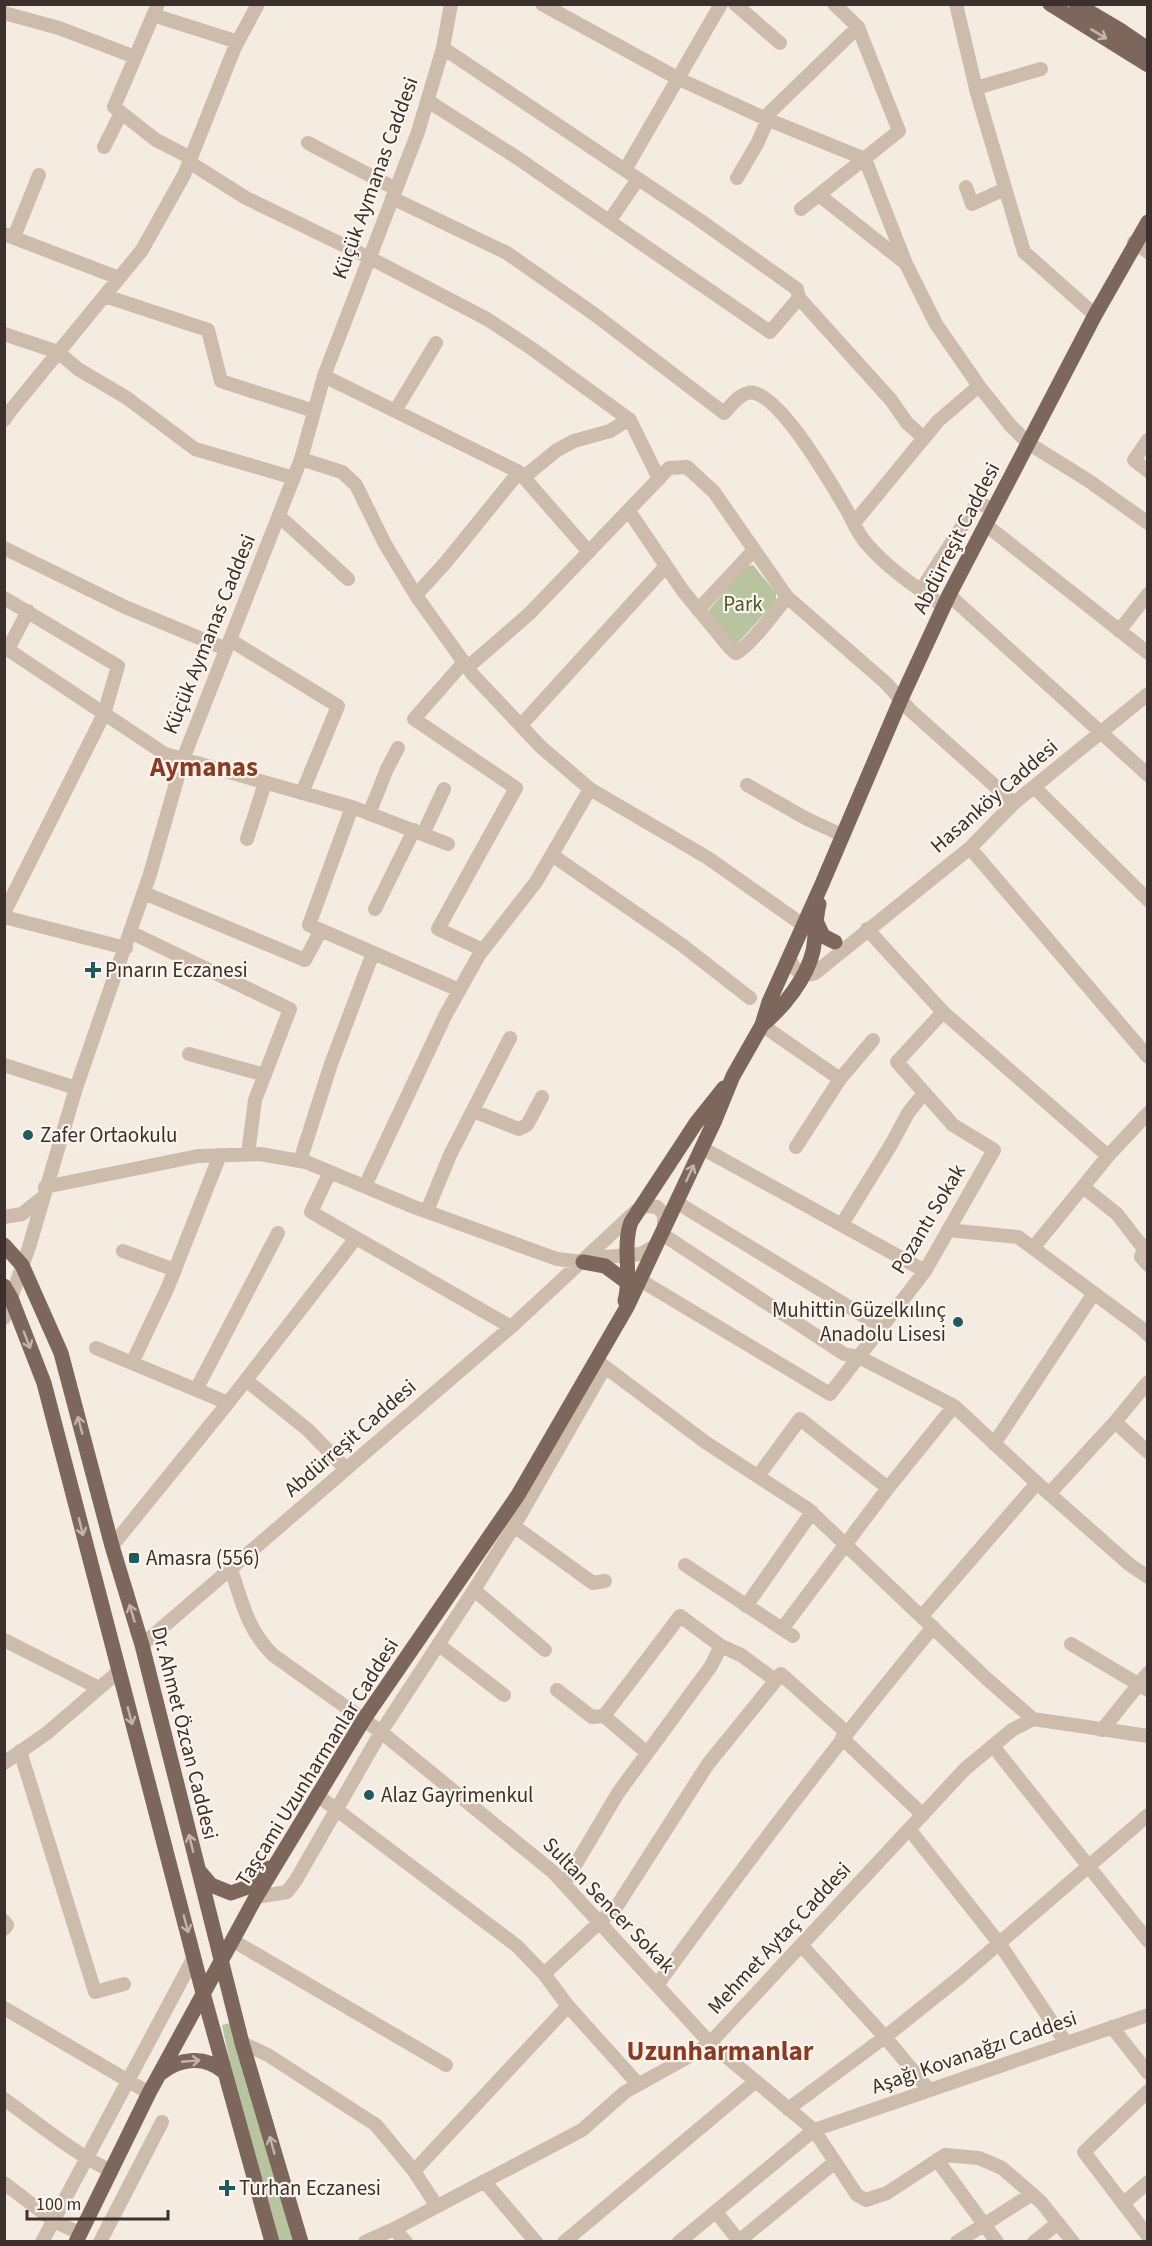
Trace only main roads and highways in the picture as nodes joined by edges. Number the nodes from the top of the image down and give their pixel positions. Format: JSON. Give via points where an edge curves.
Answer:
{"nodes":[{"id":1,"x":1050,"y":4,"type":"edge"},
{"id":2,"x":1076,"y":4,"type":"edge"},
{"id":3,"x":1127,"y":34,"type":"junction"},
{"id":4,"x":1148,"y":36,"type":"edge"},
{"id":5,"x":1148,"y":49,"type":"edge"},
{"id":6,"x":1148,"y":65,"type":"edge"},
{"id":7,"x":1148,"y":222,"type":"edge"},
{"id":8,"x":810,"y":923,"type":"junction"},
{"id":9,"x":835,"y":942,"type":"road end"},
{"id":10,"x":762,"y":1025,"type":"junction"},
{"id":11,"x":733,"y":1076,"type":"junction"},
{"id":12,"x":637,"y":1210,"type":"joint"},
{"id":13,"x":661,"y":1236,"type":"joint"},
{"id":14,"x":4,"y":1245,"type":"edge"},
{"id":15,"x":583,"y":1262,"type":"road end"},
{"id":16,"x":634,"y":1282,"type":"junction"},
{"id":17,"x":8,"y":1292,"type":"edge"},
{"id":18,"x":278,"y":1860,"type":"junction"},
{"id":19,"x":197,"y":1868,"type":"junction"},
{"id":20,"x":220,"y":1961,"type":"junction"},
{"id":21,"x":203,"y":1993,"type":"junction"},
{"id":22,"x":224,"y":2072,"type":"junction"},
{"id":23,"x":159,"y":2075,"type":"junction"},
{"id":24,"x":78,"y":2237,"type":"edge"},
{"id":25,"x":272,"y":2241,"type":"edge"},
{"id":26,"x":301,"y":2241,"type":"edge"}],
"edges":[{"from":1,"to":6,"type":"main road","one_way":true},
{"from":2,"to":3,"type":"main road"},
{"from":3,"to":4,"type":"main road"},
{"from":3,"to":5,"type":"main road"},
{"from":7,"to":8,"type":"main road","name":"Abdürreşit Caddesi","via":[[1095,315],[946,601],[842,835]]},
{"from":8,"to":9,"type":"main road"},
{"from":8,"to":10,"type":"main road","name":"Abdürreşit Caddesi","via":[[791,955]]},
{"from":8,"to":10,"type":"main road","name":"Abdürreşit Caddesi","via":[[814,944],[809,974]]},
{"from":10,"to":11,"type":"main road","name":"Abdürreşit Caddesi"},
{"from":11,"to":12,"type":"main road","name":"Abdürreşit Caddesi"},
{"from":13,"to":11,"type":"main road","name":"Abdürreşit Caddesi","one_way":true},
{"from":12,"to":16,"type":"main road","name":"Taşcami Uzunharmanlar Caddesi","via":[[629,1228],[628,1255]]},
{"from":13,"to":16,"type":"main road","name":"Taşcami Uzunharmanlar Caddesi"},
{"from":19,"to":14,"type":"main road","name":"Dr. Ahmet Özcan Caddesi","one_way":true,"via":[[142,1645],[61,1353],[22,1265]]},
{"from":15,"to":16,"type":"main road","via":[[605,1266]]},
{"from":16,"to":18,"type":"main road","name":"Taşcami Uzunharmanlar Caddesi","via":[[600,1363],[525,1484],[508,1522],[364,1719]]},
{"from":17,"to":21,"type":"main road","one_way":true,"via":[[44,1383]]},
{"from":18,"to":19,"type":"main road","via":[[245,1888],[231,1893],[211,1885]]},
{"from":18,"to":20,"type":"main road","name":"Taşcami Uzunharmanlar Caddesi"},
{"from":19,"to":20,"type":"main road","name":"Dr. Ahmet Özcan Caddesi"},
{"from":20,"to":21,"type":"main road","name":"Taşcami Uzunharmanlar Caddesi"},
{"from":26,"to":20,"type":"main road","name":"Dr. Ahmet Özcan Caddesi","one_way":true},
{"from":21,"to":22,"type":"main road"},
{"from":21,"to":23,"type":"main road","name":"Taşcami Uzunharmanlar Caddesi"},
{"from":23,"to":22,"type":"main road","one_way":true,"via":[[176,2064],[193,2060],[210,2062]]},
{"from":22,"to":25,"type":"main road"},
{"from":23,"to":24,"type":"main road","name":"Taşcami Uzunharmanlar Caddesi"}]}
